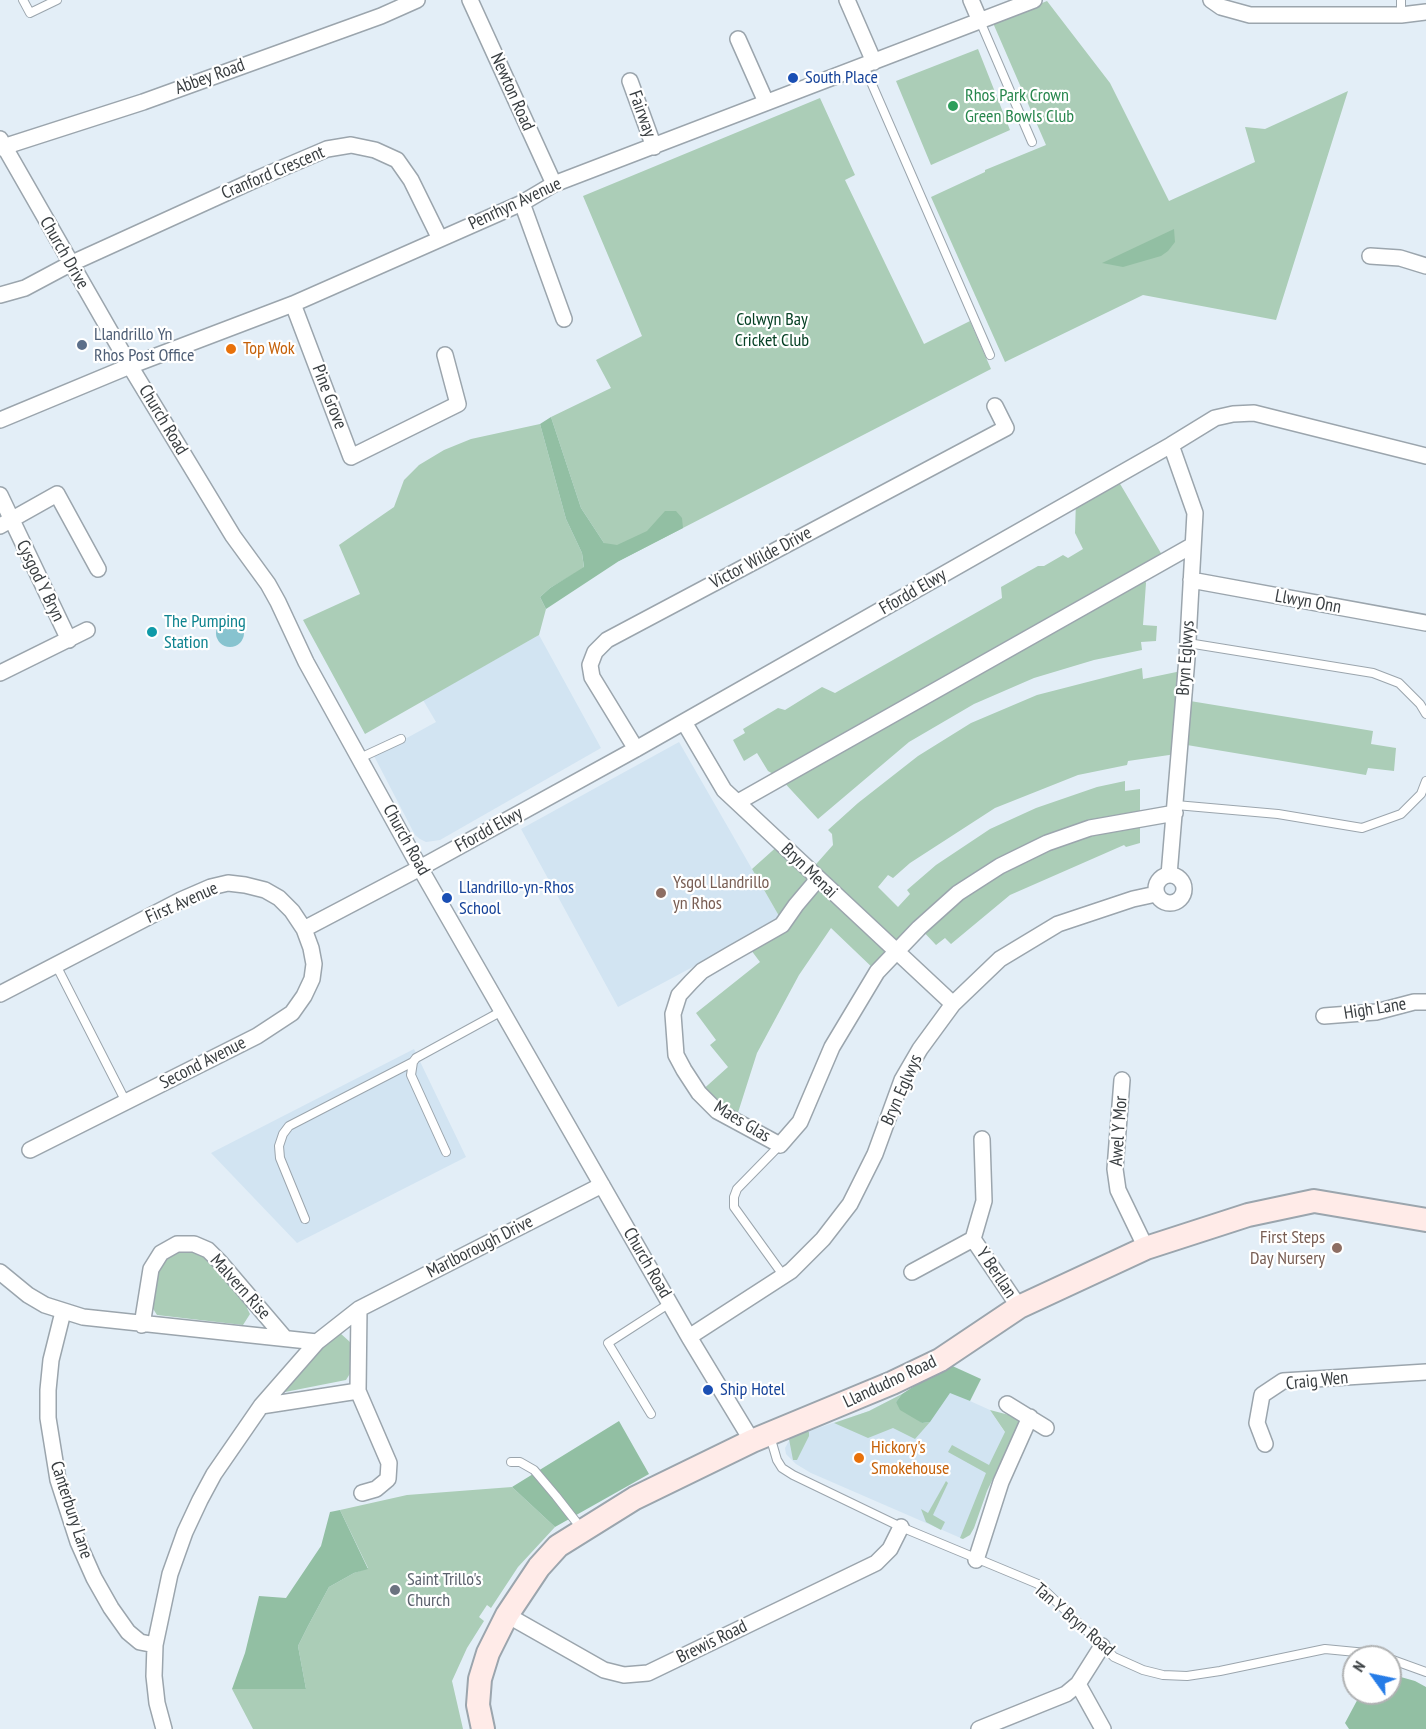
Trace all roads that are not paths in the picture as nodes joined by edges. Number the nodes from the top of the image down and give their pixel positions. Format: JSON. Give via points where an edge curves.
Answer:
{"nodes":[{"id":1,"x":23,"y":0,"type":"edge"},
{"id":2,"x":57,"y":0,"type":"edge"},
{"id":3,"x":417,"y":0,"type":"edge"},
{"id":4,"x":470,"y":0,"type":"edge"},
{"id":5,"x":847,"y":0,"type":"edge"},
{"id":6,"x":971,"y":0,"type":"edge"},
{"id":7,"x":1034,"y":0,"type":"edge"},
{"id":8,"x":1211,"y":0,"type":"edge"},
{"id":9,"x":1401,"y":8,"type":"edge"},
{"id":10,"x":1426,"y":12,"type":"edge"},
{"id":11,"x":980,"y":21,"type":"junction"},
{"id":12,"x":738,"y":39,"type":"dead end"},
{"id":13,"x":869,"y":64,"type":"junction"},
{"id":14,"x":630,"y":81,"type":"dead end"},
{"id":15,"x":766,"y":102,"type":"junction"},
{"id":16,"x":1032,"y":142,"type":"dead end"},
{"id":17,"x":1,"y":144,"type":"edge"},
{"id":18,"x":654,"y":147,"type":"junction"},
{"id":19,"x":554,"y":184,"type":"junction"},
{"id":20,"x":522,"y":203,"type":"junction"},
{"id":21,"x":440,"y":239,"type":"junction"},
{"id":22,"x":1370,"y":256,"type":"dead end"},
{"id":23,"x":70,"y":264,"type":"junction"},
{"id":24,"x":1426,"y":266,"type":"edge"},
{"id":25,"x":0,"y":295,"type":"edge"},
{"id":26,"x":293,"y":304,"type":"junction"},
{"id":27,"x":564,"y":320,"type":"dead end"},
{"id":28,"x":445,"y":355,"type":"dead end"},
{"id":29,"x":990,"y":355,"type":"dead end"},
{"id":30,"x":130,"y":366,"type":"junction"},
{"id":31,"x":995,"y":406,"type":"dead end"},
{"id":32,"x":0,"y":420,"type":"edge"},
{"id":33,"x":1172,"y":445,"type":"junction"},
{"id":34,"x":1426,"y":456,"type":"edge"},
{"id":35,"x":0,"y":495,"type":"edge"},
{"id":36,"x":6,"y":524,"type":"edge"},
{"id":37,"x":1193,"y":544,"type":"junction"},
{"id":38,"x":98,"y":568,"type":"dead end"},
{"id":39,"x":1191,"y":580,"type":"junction"},
{"id":40,"x":1426,"y":623,"type":"edge"},
{"id":41,"x":87,"y":630,"type":"dead end"},
{"id":42,"x":69,"y":640,"type":"junction"},
{"id":43,"x":1188,"y":643,"type":"junction"},
{"id":44,"x":0,"y":673,"type":"edge"},
{"id":45,"x":1426,"y":714,"type":"edge"},
{"id":46,"x":684,"y":722,"type":"junction"},
{"id":47,"x":401,"y":739,"type":"dead end"},
{"id":48,"x":636,"y":749,"type":"junction"},
{"id":49,"x":360,"y":758,"type":"junction"},
{"id":50,"x":1426,"y":781,"type":"edge"},
{"id":51,"x":738,"y":802,"type":"junction"},
{"id":52,"x":1175,"y":809,"type":"junction"},
{"id":53,"x":420,"y":868,"type":"junction"},
{"id":54,"x":1169,"y":875,"type":"junction"},
{"id":55,"x":818,"y":879,"type":"junction"},
{"id":56,"x":1156,"y":894,"type":"junction"},
{"id":57,"x":304,"y":929,"type":"junction"},
{"id":58,"x":895,"y":952,"type":"junction"},
{"id":59,"x":56,"y":965,"type":"junction"},
{"id":60,"x":0,"y":994,"type":"edge"},
{"id":61,"x":1426,"y":1002,"type":"edge"},
{"id":62,"x":953,"y":1004,"type":"junction"},
{"id":63,"x":502,"y":1011,"type":"junction"},
{"id":64,"x":1324,"y":1016,"type":"dead end"},
{"id":65,"x":413,"y":1062,"type":"junction"},
{"id":66,"x":1122,"y":1080,"type":"dead end"},
{"id":67,"x":126,"y":1102,"type":"junction"},
{"id":68,"x":982,"y":1139,"type":"dead end"},
{"id":69,"x":780,"y":1144,"type":"junction"},
{"id":70,"x":30,"y":1150,"type":"dead end"},
{"id":71,"x":446,"y":1152,"type":"dead end"},
{"id":72,"x":602,"y":1185,"type":"junction"},
{"id":73,"x":305,"y":1219,"type":"dead end"},
{"id":74,"x":1426,"y":1220,"type":"edge"},
{"id":75,"x":973,"y":1239,"type":"junction"},
{"id":76,"x":1146,"y":1248,"type":"junction"},
{"id":77,"x":0,"y":1272,"type":"edge"},
{"id":78,"x":912,"y":1272,"type":"dead end"},
{"id":79,"x":783,"y":1275,"type":"junction"},
{"id":80,"x":670,"y":1304,"type":"junction"},
{"id":81,"x":1019,"y":1307,"type":"junction"},
{"id":82,"x":359,"y":1309,"type":"junction"},
{"id":83,"x":63,"y":1312,"type":"junction"},
{"id":84,"x":142,"y":1324,"type":"junction"},
{"id":85,"x":284,"y":1337,"type":"junction"},
{"id":86,"x":689,"y":1337,"type":"junction"},
{"id":87,"x":317,"y":1342,"type":"junction"},
{"id":88,"x":1426,"y":1372,"type":"edge"},
{"id":89,"x":358,"y":1391,"type":"junction"},
{"id":90,"x":1007,"y":1404,"type":"dead end"},
{"id":91,"x":261,"y":1406,"type":"junction"},
{"id":92,"x":651,"y":1414,"type":"dead end"},
{"id":93,"x":1030,"y":1417,"type":"junction"},
{"id":94,"x":1046,"y":1428,"type":"dead end"},
{"id":95,"x":761,"y":1438,"type":"junction"},
{"id":96,"x":1265,"y":1444,"type":"dead end"},
{"id":97,"x":510,"y":1462,"type":"dead end"},
{"id":98,"x":362,"y":1493,"type":"dead end"},
{"id":99,"x":901,"y":1527,"type":"junction"},
{"id":100,"x":582,"y":1530,"type":"junction"},
{"id":101,"x":976,"y":1560,"type":"junction"},
{"id":102,"x":507,"y":1615,"type":"junction"},
{"id":103,"x":155,"y":1645,"type":"junction"},
{"id":104,"x":1102,"y":1646,"type":"junction"},
{"id":105,"x":1342,"y":1651,"type":"edge"},
{"id":106,"x":1402,"y":1663,"type":"edge"},
{"id":107,"x":1426,"y":1672,"type":"edge"},
{"id":108,"x":1078,"y":1684,"type":"junction"},
{"id":109,"x":164,"y":1729,"type":"edge"},
{"id":110,"x":483,"y":1729,"type":"edge"},
{"id":111,"x":979,"y":1729,"type":"edge"},
{"id":112,"x":1103,"y":1729,"type":"edge"}],
"edges":[{"from":1,"to":2,"type":"lane","via":[[30,13]]},
{"from":3,"to":17,"type":"street","name":"Abbey Road","via":[[143,102]]},
{"from":4,"to":19,"type":"street","name":"Newton Road"},
{"from":5,"to":13,"type":"street"},
{"from":6,"to":11,"type":"street"},
{"from":7,"to":11,"type":"street","name":"Penrhyn Avenue"},
{"from":8,"to":9,"type":"street","via":[[1250,15]]},
{"from":9,"to":10,"type":"street"},
{"from":11,"to":13,"type":"street","name":"Penrhyn Avenue"},
{"from":11,"to":16,"type":"lane"},
{"from":12,"to":15,"type":"street"},
{"from":13,"to":15,"type":"street","name":"Penrhyn Avenue"},
{"from":13,"to":29,"type":"lane"},
{"from":14,"to":18,"type":"street","name":"Fairway"},
{"from":15,"to":18,"type":"street","name":"Penrhyn Avenue"},
{"from":17,"to":23,"type":"street","name":"Church Drive"},
{"from":18,"to":19,"type":"street","name":"Penrhyn Avenue"},
{"from":19,"to":20,"type":"street","name":"Penrhyn Avenue"},
{"from":20,"to":21,"type":"street","name":"Penrhyn Avenue"},
{"from":20,"to":27,"type":"street"},
{"from":21,"to":23,"type":"street","name":"Cranford Crescent","via":[[398,160],[351,145],[327,149],[279,169]]},
{"from":21,"to":26,"type":"street","name":"Penrhyn Avenue"},
{"from":22,"to":24,"type":"street","via":[[1400,258]]},
{"from":23,"to":25,"type":"street","name":"Cranford Crescent","via":[[26,288]]},
{"from":23,"to":30,"type":"street","name":"Church Drive"},
{"from":26,"to":28,"type":"street","name":"Pine Grove","via":[[351,457],[458,404]]},
{"from":26,"to":30,"type":"street","name":"Penrhyn Avenue"},
{"from":30,"to":32,"type":"street","name":"Penrhyn Avenue"},
{"from":30,"to":49,"type":"street","name":"Church Road","via":[[233,536],[268,584]]},
{"from":31,"to":48,"type":"street","name":"Victor Wilde Drive","via":[[1006,428],[606,640],[590,664],[592,677]]},
{"from":33,"to":34,"type":"street","name":"Ffordd Elwy","via":[[1215,418],[1254,413]]},
{"from":33,"to":37,"type":"street","name":"Bryn Eglwys","via":[[1195,513]]},
{"from":33,"to":46,"type":"street","name":"Ffordd Elwy"},
{"from":35,"to":36,"type":"street","name":"Cysgod Y Bryn"},
{"from":36,"to":38,"type":"street","name":"Cysgod Y Bryn","via":[[57,494]]},
{"from":36,"to":42,"type":"street","name":"Cysgod Y Bryn"},
{"from":37,"to":39,"type":"street","name":"Bryn Eglwys"},
{"from":37,"to":51,"type":"street"},
{"from":39,"to":40,"type":"street","name":"Llwyn Onn"},
{"from":39,"to":43,"type":"street","name":"Bryn Eglwys"},
{"from":41,"to":42,"type":"street","name":"Cysgod Y Bryn"},
{"from":42,"to":44,"type":"street","name":"Cysgod Y Bryn"},
{"from":43,"to":45,"type":"lane","via":[[1374,673],[1399,683]]},
{"from":43,"to":52,"type":"street","name":"Bryn Eglwys"},
{"from":46,"to":48,"type":"street","name":"Ffordd Elwy"},
{"from":46,"to":51,"type":"street","name":"Bryn Menai","via":[[724,790]]},
{"from":47,"to":49,"type":"lane"},
{"from":48,"to":53,"type":"street","name":"Ffordd Elwy"},
{"from":49,"to":53,"type":"street","name":"Church Road"},
{"from":50,"to":52,"type":"lane","via":[[1421,794],[1401,814],[1362,828],[1278,814]]},
{"from":51,"to":55,"type":"street","name":"Bryn Menai"},
{"from":52,"to":54,"type":"street","name":"Bryn Eglwys"},
{"from":52,"to":58,"type":"street","name":"Maes Glas","via":[[1090,828],[1000,866],[958,893]]},
{"from":53,"to":57,"type":"street"},
{"from":53,"to":63,"type":"street","name":"Church Road"},
{"from":54,"to":56,"type":"street","via":[[1156,884]]},
{"from":54,"to":56,"type":"street","via":[[1182,883],[1181,897],[1167,903]]},
{"from":55,"to":58,"type":"street","name":"Bryn Menai"},
{"from":55,"to":69,"type":"street","name":"Maes Glas","via":[[782,925],[702,971],[690,982],[679,995],[673,1014],[676,1055],[699,1093],[717,1111]]},
{"from":56,"to":62,"type":"street","name":"Bryn Eglwys","via":[[1058,924],[1000,959]]},
{"from":57,"to":59,"type":"street","name":"First Avenue","via":[[279,898],[255,887],[228,883],[181,900]]},
{"from":57,"to":67,"type":"street","name":"Second Avenue","via":[[314,964],[312,979],[292,1013],[257,1036]]},
{"from":58,"to":62,"type":"street","name":"Bryn Menai"},
{"from":58,"to":69,"type":"street","name":"Maes Glas","via":[[851,1013],[800,1122]]},
{"from":59,"to":60,"type":"street","name":"First Avenue"},
{"from":59,"to":67,"type":"lane"},
{"from":61,"to":64,"type":"street","name":"High Lane","via":[[1377,1012]]},
{"from":62,"to":79,"type":"street","name":"Bryn Eglwys","via":[[902,1080],[875,1154],[850,1204],[823,1239]]},
{"from":63,"to":65,"type":"lane"},
{"from":63,"to":72,"type":"street","name":"Church Road"},
{"from":65,"to":71,"type":"lane","via":[[411,1075]]},
{"from":65,"to":73,"type":"lane","via":[[289,1126],[283,1134],[280,1158]]},
{"from":66,"to":76,"type":"street","name":"Awel Y Mor","via":[[1115,1168],[1118,1190]]},
{"from":67,"to":70,"type":"street","name":"Second Avenue"},
{"from":68,"to":75,"type":"street","name":"Y Berllan","via":[[984,1201]]},
{"from":69,"to":79,"type":"lane","via":[[737,1189],[734,1207]]},
{"from":72,"to":80,"type":"street","name":"Church Road"},
{"from":72,"to":82,"type":"street","name":"Marlborough Drive"},
{"from":74,"to":76,"type":"main road","name":"Llandudno Road","via":[[1314,1202],[1248,1215]]},
{"from":75,"to":78,"type":"street","name":"Y Berllan"},
{"from":75,"to":81,"type":"street","name":"Y Berllan"},
{"from":76,"to":81,"type":"main road","name":"Llandudno Road"},
{"from":77,"to":83,"type":"street","name":"Malvern Rise","via":[[28,1295]]},
{"from":79,"to":86,"type":"street","name":"Bryn Eglwys"},
{"from":80,"to":86,"type":"street","name":"Church Road"},
{"from":80,"to":92,"type":"lane","via":[[609,1343]]},
{"from":81,"to":95,"type":"main road","name":"Llandudno Road","via":[[940,1360]]},
{"from":82,"to":87,"type":"street","name":"Marlborough Drive"},
{"from":82,"to":89,"type":"street"},
{"from":83,"to":84,"type":"street","name":"Malvern Rise"},
{"from":83,"to":103,"type":"street","name":"Canterbury Lane","via":[[48,1390],[49,1429],[58,1480],[78,1542],[111,1608],[128,1632],[141,1642]]},
{"from":84,"to":85,"type":"street","name":"Malvern Rise"},
{"from":84,"to":85,"type":"street","name":"Malvern Rise","via":[[151,1269],[161,1253],[177,1244],[194,1244],[208,1250],[220,1262]]},
{"from":85,"to":87,"type":"street","name":"Malvern Rise"},
{"from":86,"to":95,"type":"street","name":"Church Road"},
{"from":87,"to":91,"type":"street","name":"Marlborough Drive"},
{"from":88,"to":96,"type":"street","name":"Craig Wen","via":[[1283,1381],[1262,1395],[1257,1423]]},
{"from":89,"to":91,"type":"street"},
{"from":89,"to":98,"type":"street","via":[[389,1463],[388,1479],[376,1490]]},
{"from":90,"to":93,"type":"street"},
{"from":91,"to":103,"type":"street","name":"Marlborough Drive","via":[[214,1474],[185,1532],[170,1574]]},
{"from":93,"to":94,"type":"street"},
{"from":93,"to":101,"type":"street","via":[[1001,1482]]},
{"from":95,"to":99,"type":"lane","name":"Tan Y Bryn Road","via":[[782,1468]]},
{"from":95,"to":100,"type":"main road","name":"Llandudno Road","via":[[635,1498]]},
{"from":97,"to":100,"type":"lane","via":[[520,1462],[534,1470]]},
{"from":99,"to":101,"type":"lane","name":"Tan Y Bryn Road"},
{"from":99,"to":102,"type":"street","name":"Brewis Road","via":[[890,1549],[876,1563],[648,1673],[624,1675],[604,1670]]},
{"from":100,"to":102,"type":"main road","name":"Llandudno Road","via":[[558,1546],[539,1567]]},
{"from":101,"to":104,"type":"lane","name":"Tan Y Bryn Road","via":[[1038,1584]]},
{"from":102,"to":110,"type":"main road","name":"Llandudno Road","via":[[480,1679],[478,1705]]},
{"from":103,"to":109,"type":"street","name":"Marlborough Drive","via":[[154,1676]]},
{"from":104,"to":105,"type":"lane","name":"Tan Y Bryn Road","via":[[1114,1657],[1143,1670],[1187,1676],[1325,1649]]},
{"from":104,"to":108,"type":"street"},
{"from":106,"to":107,"type":"lane"},
{"from":108,"to":111,"type":"street","via":[[1066,1695]]},
{"from":108,"to":112,"type":"street"}]}
